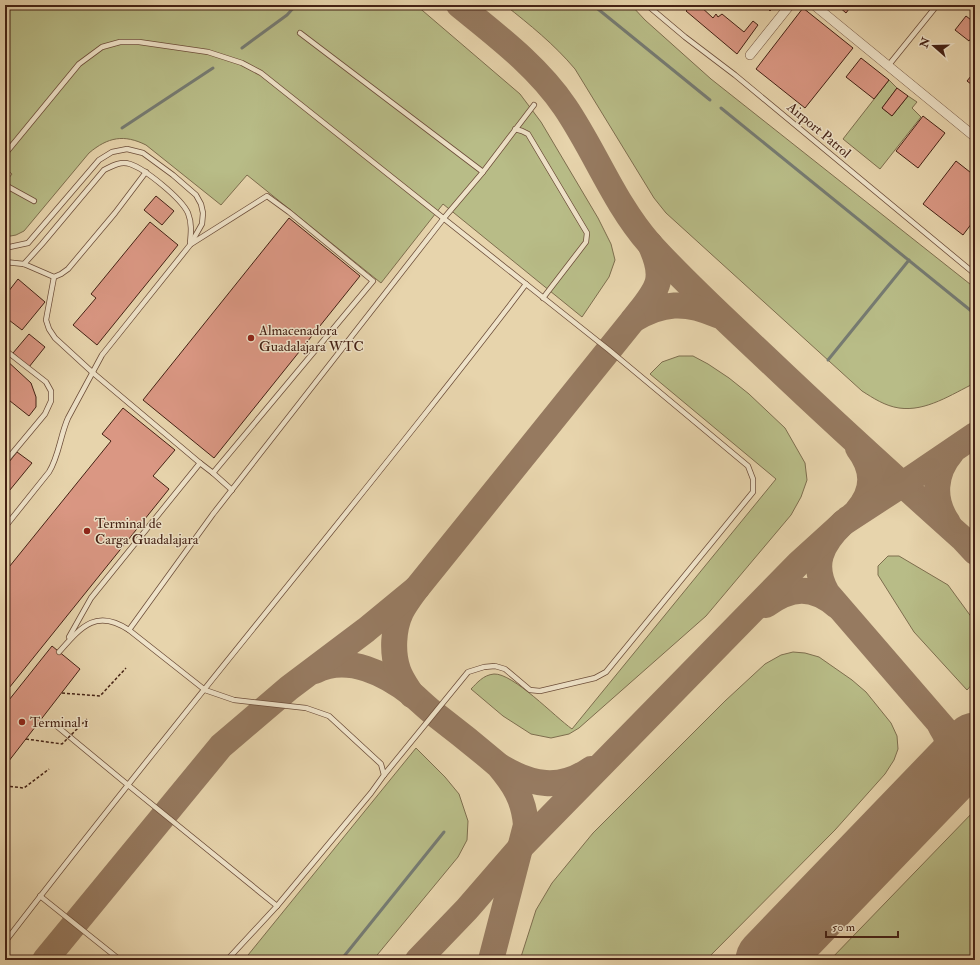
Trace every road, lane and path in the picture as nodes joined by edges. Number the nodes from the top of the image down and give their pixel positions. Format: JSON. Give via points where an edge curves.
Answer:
{"nodes":[{"id":1,"x":647,"y":5,"type":"edge"},
{"id":2,"x":790,"y":5,"type":"edge"},
{"id":3,"x":814,"y":5,"type":"edge"},
{"id":4,"x":934,"y":9,"type":"dead end"},
{"id":5,"x":300,"y":34,"type":"dead end"},
{"id":6,"x":750,"y":55,"type":"dead end"},
{"id":7,"x":888,"y":66,"type":"junction"},
{"id":8,"x":534,"y":105,"type":"dead end"},
{"id":9,"x":515,"y":129,"type":"junction"},
{"id":10,"x":975,"y":137,"type":"edge"},
{"id":11,"x":5,"y":154,"type":"edge"},
{"id":12,"x":146,"y":172,"type":"junction"},
{"id":13,"x":483,"y":172,"type":"junction"},
{"id":14,"x":5,"y":186,"type":"edge"},
{"id":15,"x":34,"y":201,"type":"dead end"},
{"id":16,"x":444,"y":218,"type":"junction"},
{"id":17,"x":190,"y":245,"type":"junction"},
{"id":18,"x":5,"y":248,"type":"edge"},
{"id":19,"x":5,"y":262,"type":"edge"},
{"id":20,"x":24,"y":264,"type":"junction"},
{"id":21,"x":975,"y":274,"type":"edge"},
{"id":22,"x":54,"y":277,"type":"junction"},
{"id":23,"x":526,"y":284,"type":"junction"},
{"id":24,"x":543,"y":298,"type":"junction"},
{"id":25,"x":5,"y":350,"type":"edge"},
{"id":26,"x":92,"y":372,"type":"junction"},
{"id":27,"x":5,"y":462,"type":"edge"},
{"id":28,"x":200,"y":463,"type":"junction"},
{"id":29,"x":213,"y":473,"type":"junction"},
{"id":30,"x":232,"y":490,"type":"junction"},
{"id":31,"x":5,"y":527,"type":"edge"},
{"id":32,"x":129,"y":630,"type":"junction"},
{"id":33,"x":126,"y":668,"type":"dead end"},
{"id":34,"x":205,"y":690,"type":"junction"},
{"id":35,"x":62,"y":693,"type":"dead end"},
{"id":36,"x":87,"y":719,"type":"dead end"},
{"id":37,"x":52,"y":723,"type":"dead end"},
{"id":38,"x":26,"y":739,"type":"dead end"},
{"id":39,"x":49,"y":769,"type":"dead end"},
{"id":40,"x":384,"y":775,"type":"junction"},
{"id":41,"x":128,"y":785,"type":"junction"},
{"id":42,"x":5,"y":786,"type":"edge"},
{"id":43,"x":40,"y":896,"type":"junction"},
{"id":44,"x":277,"y":906,"type":"junction"},
{"id":45,"x":5,"y":942,"type":"edge"},
{"id":46,"x":120,"y":960,"type":"edge"},
{"id":47,"x":227,"y":960,"type":"edge"}],
"edges":[{"from":1,"to":21,"type":"lane","name":"Airport Patrol"},
{"from":2,"to":6,"type":"street"},
{"from":3,"to":7,"type":"street"},
{"from":4,"to":7,"type":"lane"},
{"from":5,"to":13,"type":"lane"},
{"from":7,"to":10,"type":"street"},
{"from":8,"to":9,"type":"lane"},
{"from":9,"to":13,"type":"lane"},
{"from":9,"to":24,"type":"lane","via":[[528,134],[587,233],[586,242]]},
{"from":11,"to":16,"type":"lane","via":[[79,64],[102,47],[120,42],[139,42],[208,52],[242,63],[261,73]]},
{"from":12,"to":17,"type":"lane","via":[[183,205],[191,226]]},
{"from":12,"to":20,"type":"lane","via":[[129,164],[115,164],[104,170]]},
{"from":12,"to":22,"type":"lane","via":[[68,268]]},
{"from":13,"to":16,"type":"lane"},
{"from":14,"to":15,"type":"lane"},
{"from":16,"to":23,"type":"lane"},
{"from":16,"to":30,"type":"lane"},
{"from":17,"to":18,"type":"lane","via":[[202,224],[203,213],[196,195],[143,153],[127,148],[112,152],[99,160],[28,243]]},
{"from":17,"to":26,"type":"lane","via":[[102,355]]},
{"from":17,"to":29,"type":"lane","via":[[267,196],[373,281]]},
{"from":19,"to":20,"type":"lane"},
{"from":20,"to":22,"type":"lane"},
{"from":22,"to":26,"type":"lane","via":[[46,320],[49,329],[55,338]]},
{"from":23,"to":24,"type":"lane"},
{"from":23,"to":34,"type":"lane"},
{"from":24,"to":40,"type":"lane","via":[[748,466],[753,479],[753,492],[606,672],[595,678],[540,691],[530,690],[505,669],[495,666],[468,672]]},
{"from":25,"to":27,"type":"lane","via":[[46,382],[51,392],[51,401],[44,414]]},
{"from":26,"to":28,"type":"lane"},
{"from":26,"to":31,"type":"lane","via":[[64,428],[53,466]]},
{"from":28,"to":29,"type":"lane"},
{"from":28,"to":32,"type":"lane","via":[[91,598],[59,652],[74,635],[97,620],[113,622]]},
{"from":29,"to":30,"type":"lane"},
{"from":30,"to":32,"type":"lane"},
{"from":32,"to":34,"type":"lane"},
{"from":33,"to":35,"type":"path","via":[[100,696]]},
{"from":34,"to":40,"type":"lane","via":[[234,700],[306,708],[329,716],[381,764]]},
{"from":34,"to":41,"type":"lane"},
{"from":36,"to":38,"type":"path","bridge":true,"via":[[62,744]]},
{"from":37,"to":41,"type":"lane"},
{"from":39,"to":42,"type":"path","via":[[24,788]]},
{"from":40,"to":44,"type":"lane"},
{"from":41,"to":43,"type":"lane"},
{"from":41,"to":44,"type":"lane"},
{"from":43,"to":45,"type":"lane"},
{"from":43,"to":46,"type":"lane"},
{"from":44,"to":47,"type":"lane"}]}
